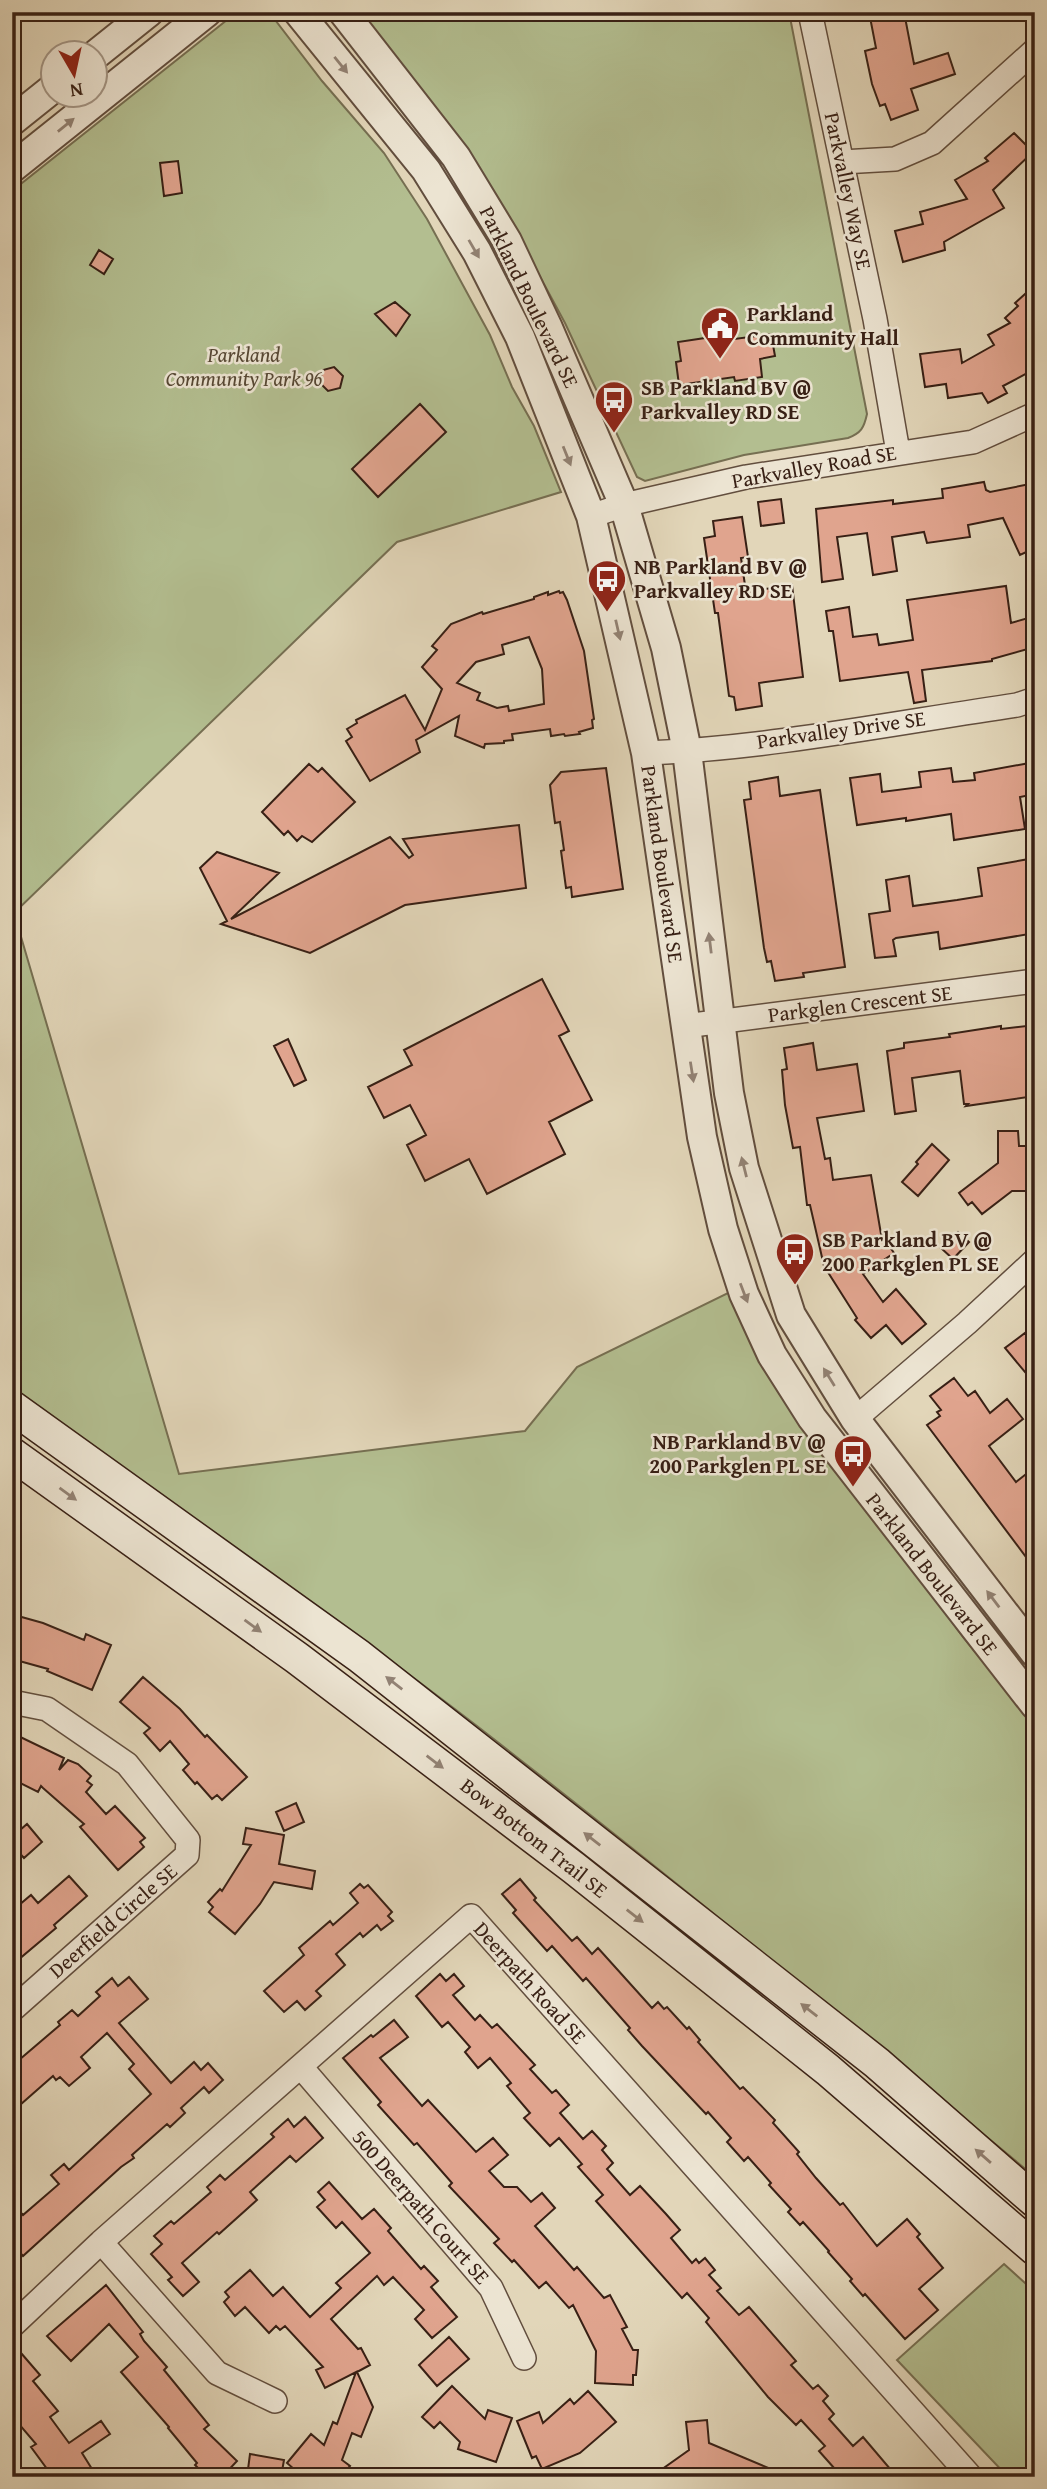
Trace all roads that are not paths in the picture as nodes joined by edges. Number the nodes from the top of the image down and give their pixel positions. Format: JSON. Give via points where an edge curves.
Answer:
{"nodes":[{"id":1,"x":149,"y":12,"type":"edge"},
{"id":2,"x":207,"y":12,"type":"edge"},
{"id":3,"x":298,"y":12,"type":"edge"},
{"id":4,"x":343,"y":12,"type":"edge"},
{"id":5,"x":810,"y":12,"type":"edge"},
{"id":6,"x":108,"y":45,"type":"edge"},
{"id":7,"x":1035,"y":50,"type":"edge"},
{"id":8,"x":38,"y":100,"type":"edge"},
{"id":9,"x":12,"y":121,"type":"edge"},
{"id":10,"x":842,"y":162,"type":"junction"},
{"id":11,"x":12,"y":168,"type":"edge"},
{"id":12,"x":1035,"y":414,"type":"edge"},
{"id":13,"x":898,"y":452,"type":"junction"},
{"id":14,"x":624,"y":505,"type":"junction"},
{"id":15,"x":592,"y":516,"type":"junction"},
{"id":16,"x":1035,"y":699,"type":"edge"},
{"id":17,"x":687,"y":751,"type":"junction"},
{"id":18,"x":646,"y":753,"type":"junction"},
{"id":19,"x":1035,"y":981,"type":"edge"},
{"id":20,"x":720,"y":1021,"type":"junction"},
{"id":21,"x":685,"y":1026,"type":"junction"},
{"id":22,"x":1035,"y":1260,"type":"edge"},
{"id":23,"x":12,"y":1407,"type":"edge"},
{"id":24,"x":855,"y":1419,"type":"junction"},
{"id":25,"x":12,"y":1454,"type":"edge"},
{"id":26,"x":1035,"y":1654,"type":"edge"},
{"id":27,"x":1010,"y":1675,"type":"junction"},
{"id":28,"x":12,"y":1702,"type":"edge"},
{"id":29,"x":1035,"y":1705,"type":"edge"},
{"id":30,"x":12,"y":2010,"type":"edge"},
{"id":31,"x":301,"y":2067,"type":"junction"},
{"id":32,"x":1035,"y":2201,"type":"edge"},
{"id":33,"x":101,"y":2242,"type":"junction"},
{"id":34,"x":1035,"y":2249,"type":"edge"},
{"id":35,"x":12,"y":2326,"type":"edge"},
{"id":36,"x":524,"y":2358,"type":"dead end"},
{"id":37,"x":275,"y":2401,"type":"dead end"},
{"id":38,"x":971,"y":2477,"type":"edge"}],
"edges":[{"from":1,"to":6,"type":"street"},
{"from":11,"to":2,"type":"street","one_way":true},
{"from":3,"to":15,"type":"street","name":"Parkland Boulevard SE","one_way":true,"via":[[426,170],[477,253],[520,337]]},
{"from":4,"to":14,"type":"street","name":"Parkland Boulevard SE","via":[[456,157],[507,241]]},
{"from":5,"to":10,"type":"street","name":"Parkvalley Way SE"},
{"from":7,"to":10,"type":"street","via":[[932,143],[895,159]]},
{"from":8,"to":9,"type":"street"},
{"from":10,"to":13,"type":"street","name":"Parkvalley Way SE"},
{"from":12,"to":13,"type":"street","name":"Parkvalley Road SE","via":[[973,442]]},
{"from":13,"to":14,"type":"street","name":"Parkvalley Road SE","via":[[757,475]]},
{"from":14,"to":15,"type":"street","name":"Parkvalley Road SE"},
{"from":14,"to":17,"type":"street","name":"Parkland Boulevard SE","via":[[666,648]]},
{"from":15,"to":18,"type":"street","name":"Parkland Boulevard SE","one_way":true},
{"from":16,"to":17,"type":"street","name":"Parkvalley Drive SE"},
{"from":17,"to":18,"type":"street","name":"Parkvalley Drive SE"},
{"from":20,"to":17,"type":"street","name":"Parkland Boulevard SE","one_way":true},
{"from":18,"to":21,"type":"street","name":"Parkland Boulevard SE"},
{"from":19,"to":20,"type":"street","name":"Parkglen Crescent SE"},
{"from":20,"to":21,"type":"street","name":"Parkglen Crescent SE"},
{"from":24,"to":20,"type":"street","name":"Parkland Boulevard SE","one_way":true,"via":[[791,1315],[744,1168]]},
{"from":21,"to":27,"type":"street","name":"Parkland Boulevard SE","one_way":true,"via":[[702,1137],[723,1229],[744,1294],[772,1355],[812,1418]]},
{"from":22,"to":24,"type":"street"},
{"from":32,"to":23,"type":"main road","name":"Bow Bottom Trail SE","one_way":true,"via":[[877,2063],[359,1656]]},
{"from":26,"to":24,"type":"street","name":"Parkland Boulevard SE","one_way":true},
{"from":25,"to":34,"type":"main road","name":"Bow Bottom Trail SE","one_way":true,"via":[[297,1658],[574,1868],[828,2070]]},
{"from":26,"to":27,"type":"street"},
{"from":27,"to":29,"type":"street","name":"Parkland Boulevard SE"},
{"from":28,"to":30,"type":"street","name":"Deerfield Circle SE","via":[[47,1709],[127,1764],[188,1840],[187,1856]]},
{"from":31,"to":33,"type":"street","name":"Deerpath Road SE"},
{"from":31,"to":36,"type":"street","name":"500 Deerpath Court SE","via":[[491,2288]]},
{"from":31,"to":38,"type":"street","name":"Deerpath Road SE","via":[[471,1916]]},
{"from":33,"to":35,"type":"street","name":"Deerpath Road SE"},
{"from":33,"to":37,"type":"street","via":[[217,2373]]}]}
